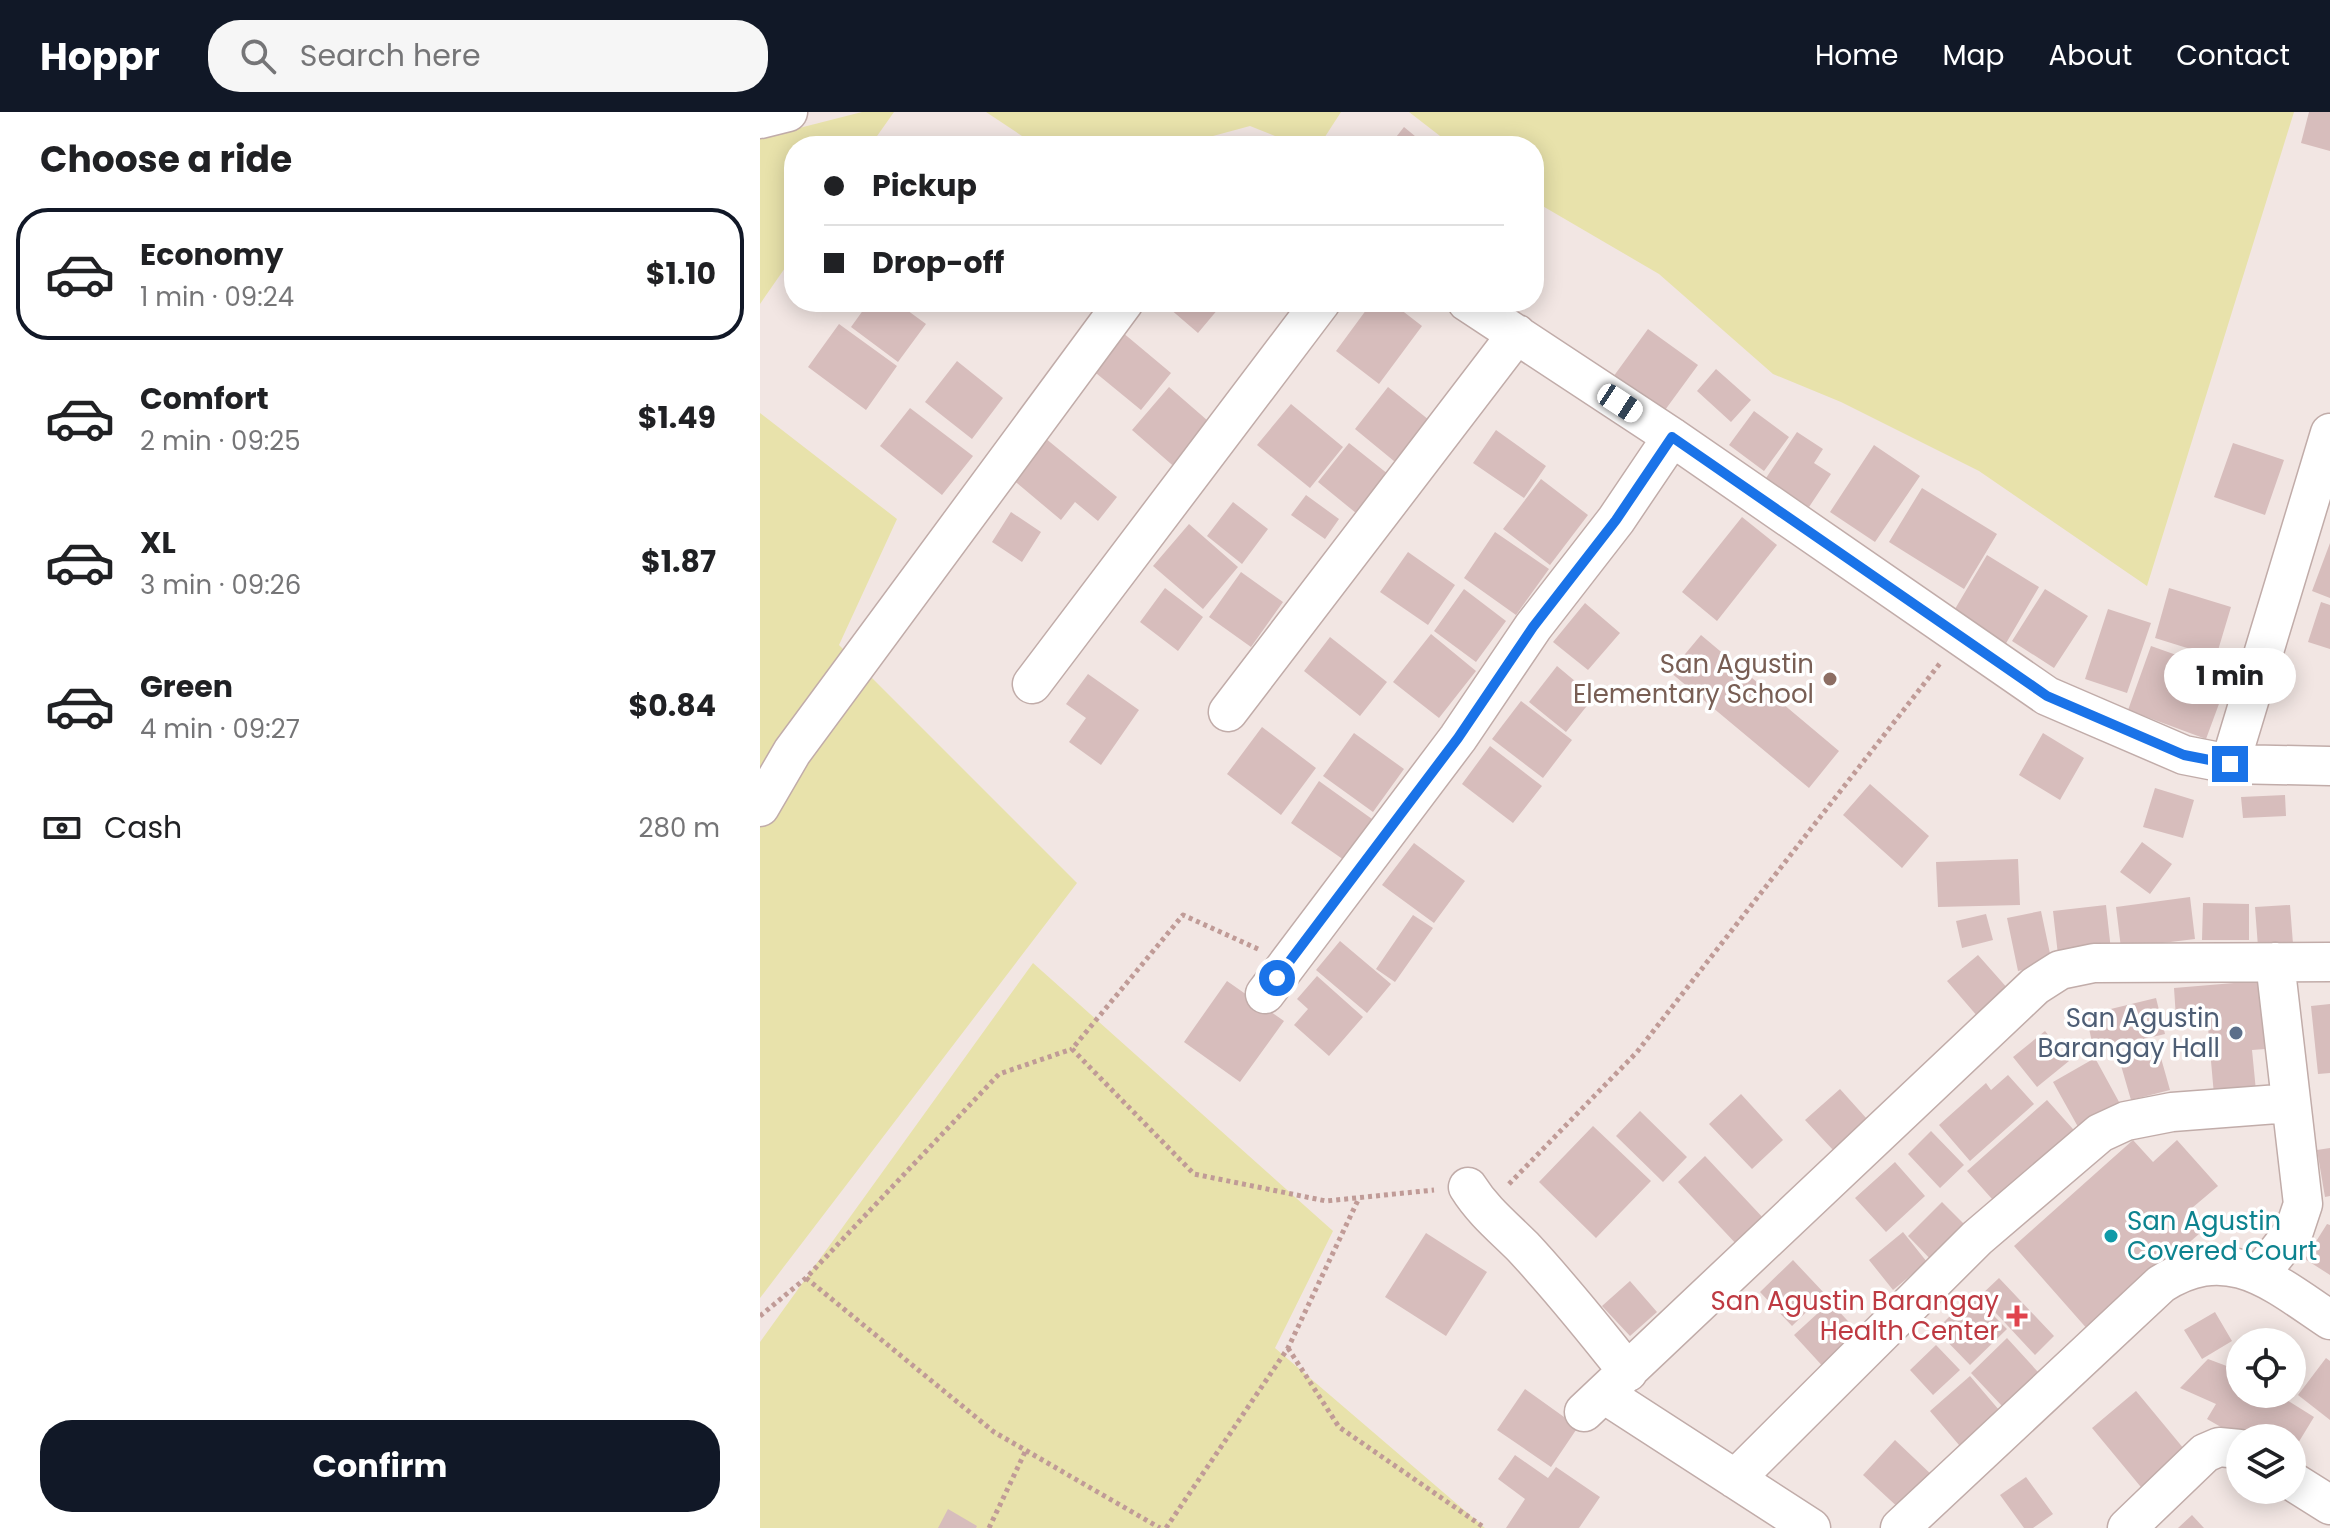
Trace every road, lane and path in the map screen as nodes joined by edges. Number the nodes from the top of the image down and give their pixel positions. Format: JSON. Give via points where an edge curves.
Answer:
{"nodes":[{"id":1,"x":788,"y":112,"type":"edge"},
{"id":2,"x":760,"y":119,"type":"edge"},
{"id":3,"x":1117,"y":312,"type":"edge"},
{"id":4,"x":1313,"y":312,"type":"edge"},
{"id":5,"x":1483,"y":312,"type":"edge"},
{"id":6,"x":1517,"y":334,"type":"junction"},
{"id":7,"x":2330,"y":433,"type":"edge"},
{"id":8,"x":1672,"y":437,"type":"junction"},
{"id":9,"x":1961,"y":636,"type":"junction"},
{"id":10,"x":1032,"y":684,"type":"dead end"},
{"id":11,"x":1228,"y":712,"type":"dead end"},
{"id":12,"x":2230,"y":764,"type":"junction"},
{"id":13,"x":2330,"y":766,"type":"edge"},
{"id":14,"x":760,"y":807,"type":"edge"},
{"id":15,"x":2275,"y":962,"type":"junction"},
{"id":16,"x":2330,"y":962,"type":"edge"},
{"id":17,"x":1288,"y":963,"type":"junction"},
{"id":18,"x":1265,"y":994,"type":"dead end"},
{"id":19,"x":1072,"y":1049,"type":"junction"},
{"id":20,"x":2291,"y":1103,"type":"junction"},
{"id":21,"x":1359,"y":1198,"type":"junction"},
{"id":22,"x":1475,"y":1199,"type":"junction"},
{"id":23,"x":2260,"y":1274,"type":"junction"},
{"id":24,"x":806,"y":1278,"type":"junction"},
{"id":25,"x":760,"y":1316,"type":"edge"},
{"id":26,"x":2330,"y":1320,"type":"edge"},
{"id":27,"x":1288,"y":1348,"type":"junction"},
{"id":28,"x":1605,"y":1393,"type":"junction"},
{"id":29,"x":2226,"y":1448,"type":"edge"},
{"id":30,"x":1026,"y":1450,"type":"junction"},
{"id":31,"x":1735,"y":1479,"type":"junction"},
{"id":32,"x":2306,"y":1490,"type":"edge"},
{"id":33,"x":2330,"y":1505,"type":"edge"},
{"id":34,"x":1482,"y":1526,"type":"dead end"},
{"id":35,"x":989,"y":1528,"type":"edge"},
{"id":36,"x":1165,"y":1528,"type":"edge"},
{"id":37,"x":1811,"y":1528,"type":"edge"},
{"id":38,"x":1900,"y":1528,"type":"edge"},
{"id":39,"x":2127,"y":1528,"type":"edge"}],
"edges":[{"from":1,"to":2,"type":"street"},
{"from":3,"to":14,"type":"street","via":[[792,752]]},
{"from":4,"to":10,"type":"street"},
{"from":5,"to":6,"type":"street"},
{"from":6,"to":8,"type":"street"},
{"from":6,"to":11,"type":"street"},
{"from":7,"to":12,"type":"street"},
{"from":8,"to":9,"type":"street"},
{"from":8,"to":17,"type":"street","via":[[1458,738]]},
{"from":9,"to":12,"type":"street","via":[[2047,696],[2184,755]]},
{"from":9,"to":22,"type":"path","via":[[1637,1052]]},
{"from":12,"to":13,"type":"street"},
{"from":15,"to":16,"type":"street"},
{"from":15,"to":20,"type":"street"},
{"from":15,"to":28,"type":"street","via":[[2094,963],[2060,970],[1949,1066]]},
{"from":17,"to":18,"type":"street"},
{"from":17,"to":19,"type":"path","via":[[1183,915]]},
{"from":19,"to":21,"type":"path","via":[[1194,1174],[1326,1201]]},
{"from":19,"to":24,"type":"path","via":[[999,1074]]},
{"from":20,"to":23,"type":"street","via":[[2303,1204],[2294,1231]]},
{"from":20,"to":31,"type":"street","via":[[2172,1112],[2126,1121],[2100,1133],[1977,1238]]},
{"from":21,"to":22,"type":"path"},
{"from":21,"to":27,"type":"path"},
{"from":22,"to":28,"type":"street","via":[[1581,1312]]},
{"from":23,"to":26,"type":"street"},
{"from":23,"to":38,"type":"street","via":[[2207,1264],[2184,1269],[2161,1284]]},
{"from":24,"to":25,"type":"path"},
{"from":24,"to":30,"type":"path","via":[[994,1432]]},
{"from":27,"to":34,"type":"path","via":[[1339,1427]]},
{"from":27,"to":36,"type":"path"},
{"from":28,"to":31,"type":"street"},
{"from":29,"to":39,"type":"street","via":[[2205,1453]]},
{"from":30,"to":35,"type":"path"},
{"from":30,"to":36,"type":"path"},
{"from":31,"to":37,"type":"street"},
{"from":32,"to":33,"type":"street"}]}
